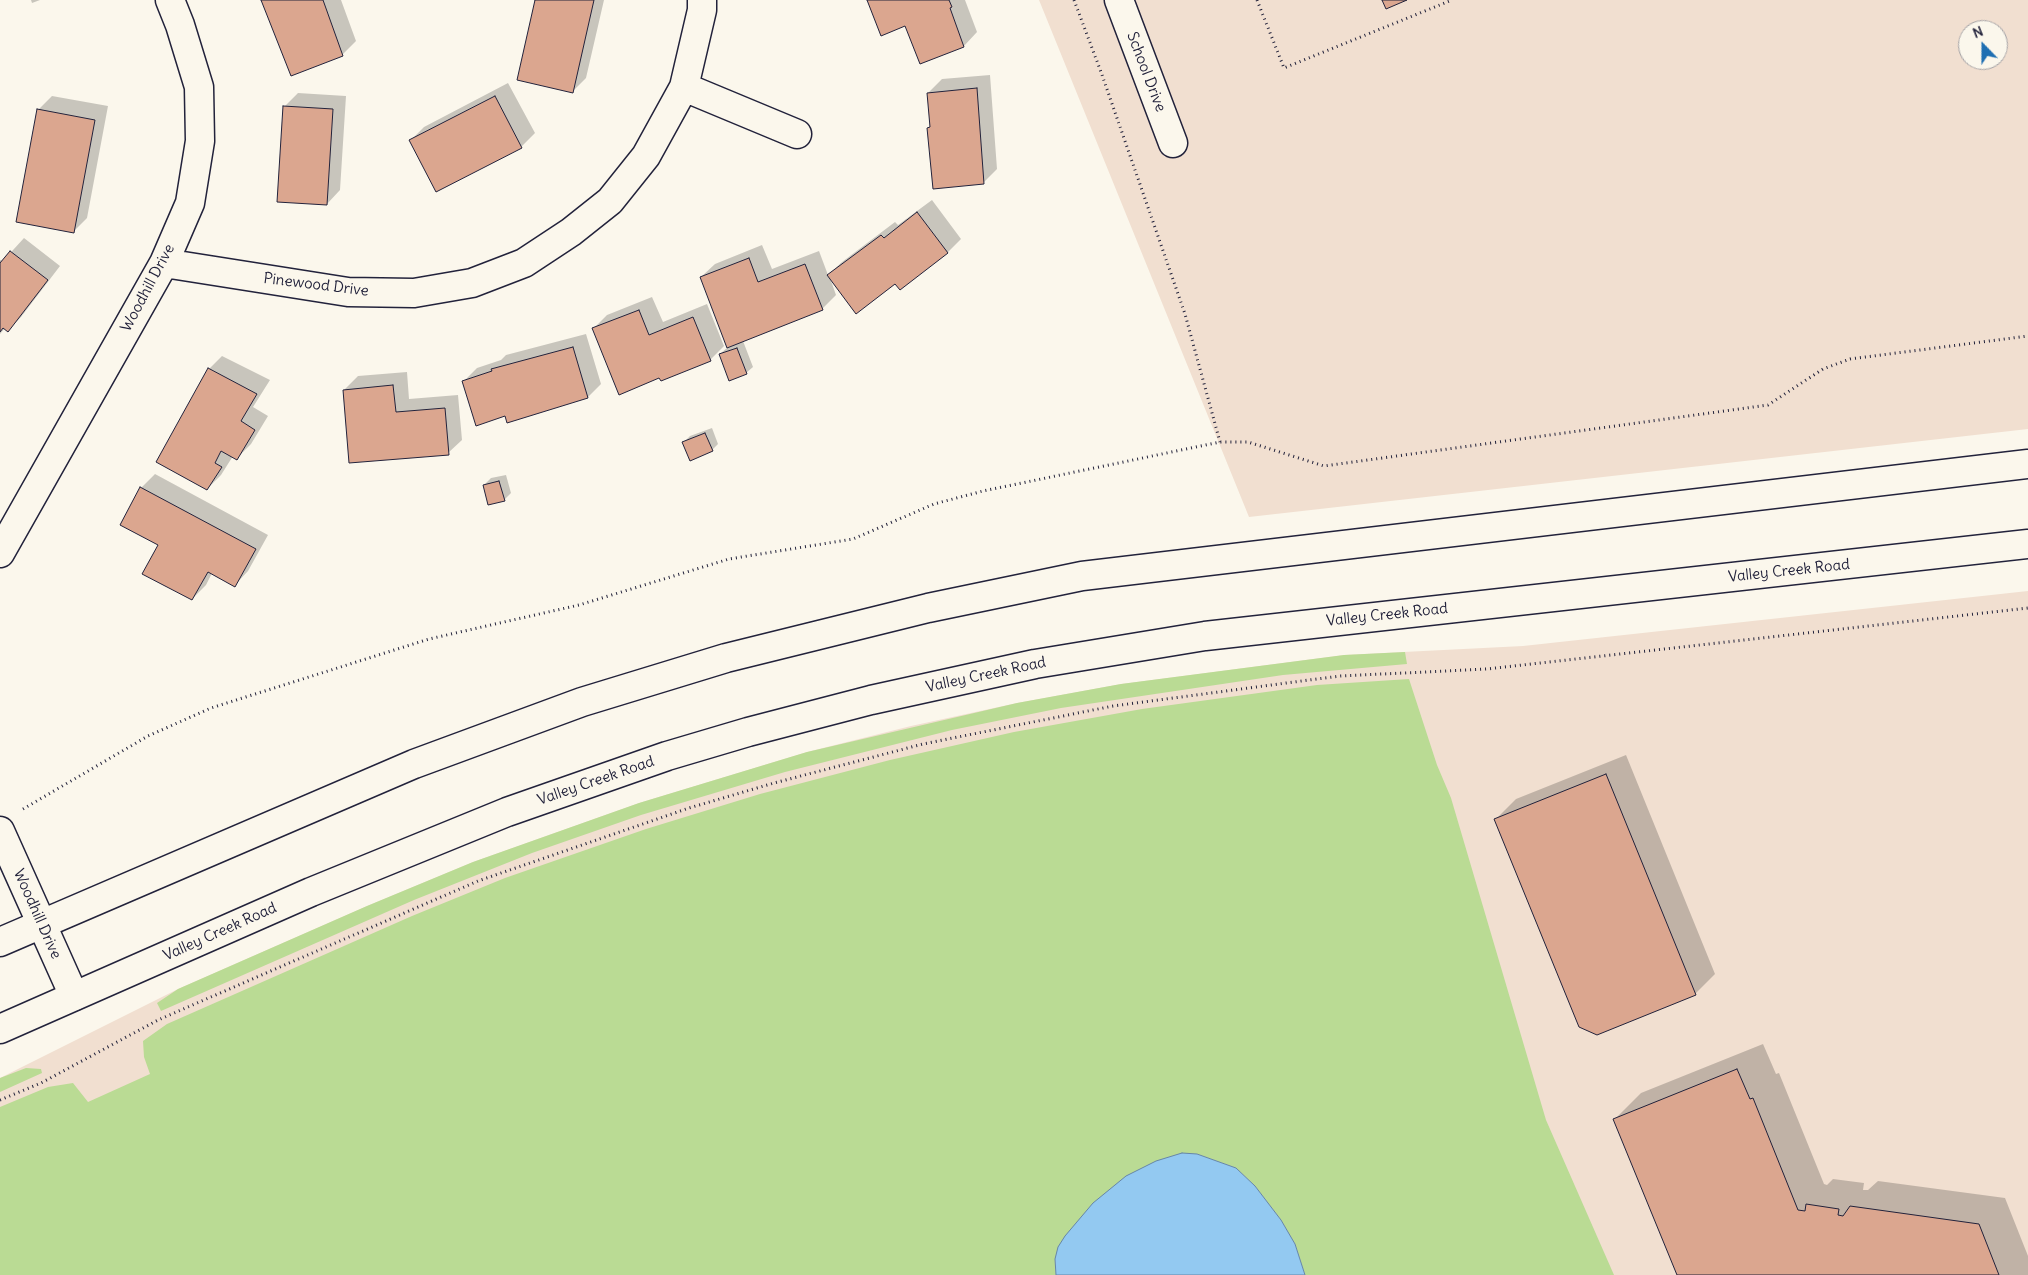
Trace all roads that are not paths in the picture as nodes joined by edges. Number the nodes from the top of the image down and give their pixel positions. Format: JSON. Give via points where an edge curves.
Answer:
{"nodes":[{"id":1,"x":170,"y":0,"type":"edge"},
{"id":2,"x":702,"y":0,"type":"edge"},
{"id":3,"x":1119,"y":0,"type":"edge"},
{"id":4,"x":684,"y":87,"type":"junction"},
{"id":5,"x":797,"y":134,"type":"dead end"},
{"id":6,"x":1173,"y":143,"type":"dead end"},
{"id":7,"x":164,"y":263,"type":"junction"},
{"id":8,"x":2028,"y":464,"type":"edge"},
{"id":9,"x":2028,"y":544,"type":"edge"},
{"id":10,"x":0,"y":553,"type":"edge"},
{"id":11,"x":8,"y":822,"type":"edge"},
{"id":12,"x":41,"y":924,"type":"junction"},
{"id":13,"x":0,"y":942,"type":"edge"},
{"id":14,"x":74,"y":996,"type":"junction"},
{"id":15,"x":0,"y":1028,"type":"edge"}],
"edges":[{"from":1,"to":7,"type":"main road","name":"Woodhill Drive","via":[[199,87],[200,142],[190,203]]},
{"from":2,"to":4,"type":"main road","name":"Pinewood Drive"},
{"from":3,"to":6,"type":"main road","name":"School Drive"},
{"from":4,"to":5,"type":"main road"},
{"from":4,"to":7,"type":"main road","name":"Pinewood Drive","via":[[646,156],[610,200],[571,232],[524,263],[472,283],[414,293],[348,292]]},
{"from":7,"to":10,"type":"main road","name":"Woodhill Drive"},
{"from":8,"to":12,"type":"main road","via":[[1082,576],[928,608],[726,658],[582,702],[414,764]]},
{"from":9,"to":14,"type":"main road","name":"Valley Creek Road","via":[[1205,636],[1035,664],[870,700],[667,756],[507,812],[311,892]]},
{"from":11,"to":12,"type":"main road","name":"Woodhill Drive"},
{"from":12,"to":13,"type":"main road"},
{"from":12,"to":14,"type":"main road","name":"Woodhill Drive"},
{"from":14,"to":15,"type":"main road","name":"Valley Creek Road"}]}
